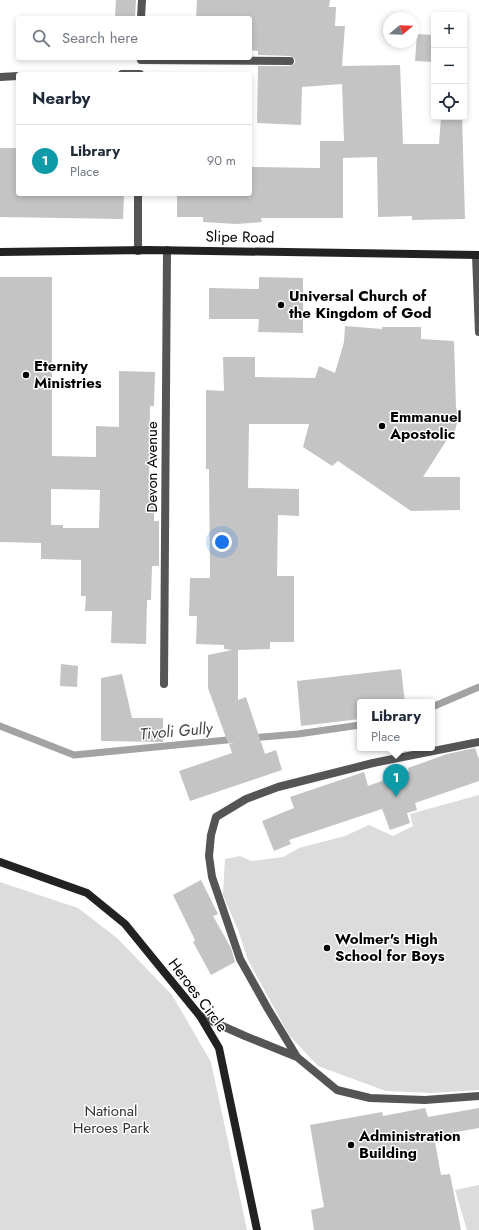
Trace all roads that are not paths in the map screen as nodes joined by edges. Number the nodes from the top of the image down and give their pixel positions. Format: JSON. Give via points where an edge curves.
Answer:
{"nodes":[{"id":1,"x":142,"y":0,"type":"edge"},
{"id":2,"x":141,"y":16,"type":"edge"},
{"id":3,"x":141,"y":60,"type":"edge"},
{"id":4,"x":216,"y":60,"type":"edge"},
{"id":5,"x":290,"y":61,"type":"dead end"},
{"id":6,"x":140,"y":72,"type":"edge"},
{"id":7,"x":0,"y":76,"type":"edge"},
{"id":8,"x":16,"y":76,"type":"edge"},
{"id":9,"x":138,"y":196,"type":"edge"},
{"id":10,"x":167,"y":250,"type":"junction"},
{"id":11,"x":138,"y":251,"type":"junction"},
{"id":12,"x":0,"y":252,"type":"edge"},
{"id":13,"x":478,"y":255,"type":"edge"},
{"id":14,"x":479,"y":332,"type":"edge"},
{"id":15,"x":164,"y":684,"type":"dead end"},
{"id":16,"x":479,"y":742,"type":"edge"},
{"id":17,"x":0,"y":862,"type":"edge"},
{"id":18,"x":200,"y":1016,"type":"junction"},
{"id":19,"x":297,"y":1057,"type":"junction"},
{"id":20,"x":479,"y":1096,"type":"edge"},
{"id":21,"x":257,"y":1230,"type":"edge"}],
"edges":[{"from":1,"to":2,"type":"street"},
{"from":3,"to":6,"type":"street"},
{"from":4,"to":5,"type":"street"},
{"from":7,"to":8,"type":"street"},
{"from":9,"to":11,"type":"street"},
{"from":10,"to":11,"type":"main road","name":"Slipe Road"},
{"from":10,"to":13,"type":"main road","name":"Slipe Road"},
{"from":10,"to":15,"type":"street","name":"Devon Avenue"},
{"from":11,"to":12,"type":"main road","name":"Slipe Road"},
{"from":13,"to":14,"type":"street"},
{"from":16,"to":19,"type":"street","via":[[278,787],[246,799],[216,817],[209,856],[212,877],[240,959]]},
{"from":17,"to":18,"type":"main road","name":"Heroes Circle","via":[[86,893],[125,924]]},
{"from":18,"to":19,"type":"street"},
{"from":18,"to":21,"type":"main road","name":"Heroes Circle","via":[[219,1048]]},
{"from":19,"to":20,"type":"street","via":[[337,1090],[370,1098],[425,1100]]}]}
